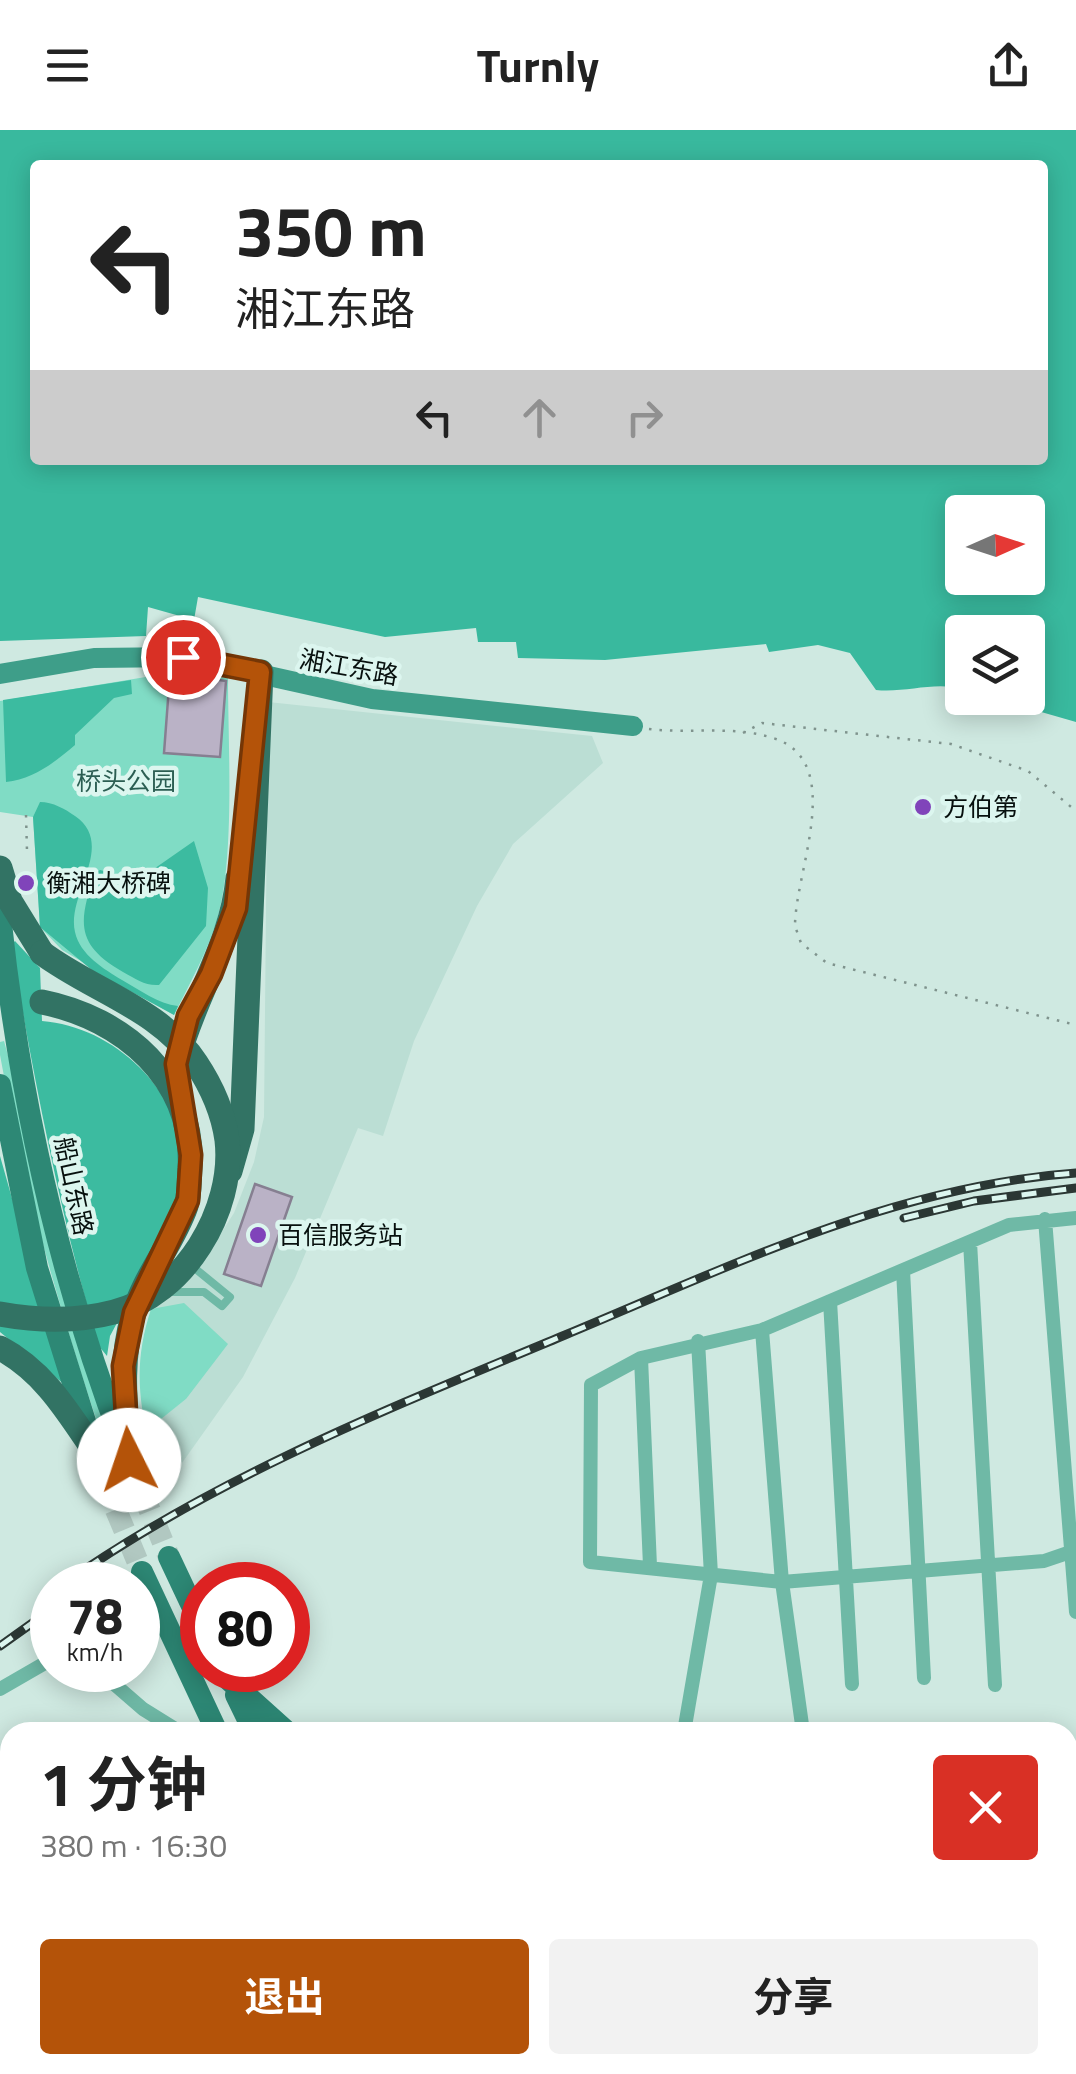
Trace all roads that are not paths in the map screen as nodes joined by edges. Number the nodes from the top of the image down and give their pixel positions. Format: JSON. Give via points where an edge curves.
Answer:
{"nodes":[{"id":1,"x":260,"y":672,"type":"junction"},
{"id":2,"x":0,"y":674,"type":"edge"},
{"id":3,"x":259,"y":718,"type":"junction"},
{"id":4,"x":633,"y":726,"type":"road end"},
{"id":5,"x":0,"y":868,"type":"edge"},
{"id":6,"x":0,"y":916,"type":"edge"},
{"id":7,"x":42,"y":1002,"type":"dead end"},
{"id":8,"x":0,"y":1085,"type":"edge"},
{"id":9,"x":185,"y":1116,"type":"junction"},
{"id":10,"x":222,"y":1200,"type":"junction"},
{"id":11,"x":1076,"y":1218,"type":"edge"},
{"id":12,"x":1045,"y":1219,"type":"junction"},
{"id":13,"x":176,"y":1232,"type":"junction"},
{"id":14,"x":970,"y":1242,"type":"junction"},
{"id":15,"x":903,"y":1270,"type":"junction"},
{"id":16,"x":830,"y":1301,"type":"junction"},
{"id":17,"x":134,"y":1313,"type":"junction"},
{"id":18,"x":0,"y":1314,"type":"edge"},
{"id":19,"x":762,"y":1330,"type":"junction"},
{"id":20,"x":698,"y":1341,"type":"junction"},
{"id":21,"x":0,"y":1348,"type":"edge"},
{"id":22,"x":641,"y":1358,"type":"junction"},
{"id":23,"x":93,"y":1449,"type":"junction"},
{"id":24,"x":129,"y":1460,"type":"joint"},
{"id":25,"x":103,"y":1478,"type":"tunnel mouth"},
{"id":26,"x":1074,"y":1551,"type":"edge"},
{"id":27,"x":169,"y":1558,"type":"tunnel mouth"},
{"id":28,"x":989,"y":1565,"type":"junction"},
{"id":29,"x":650,"y":1566,"type":"junction"},
{"id":30,"x":918,"y":1571,"type":"junction"},
{"id":31,"x":711,"y":1574,"type":"junction"},
{"id":32,"x":846,"y":1577,"type":"junction"},
{"id":33,"x":180,"y":1581,"type":"edge"},
{"id":34,"x":782,"y":1582,"type":"junction"},
{"id":35,"x":160,"y":1610,"type":"edge"},
{"id":36,"x":1076,"y":1612,"type":"edge"},
{"id":37,"x":30,"y":1672,"type":"edge"},
{"id":38,"x":924,"y":1678,"type":"dead end"},
{"id":39,"x":852,"y":1684,"type":"dead end"},
{"id":40,"x":995,"y":1685,"type":"dead end"},
{"id":41,"x":0,"y":1690,"type":"edge"},
{"id":42,"x":123,"y":1692,"type":"edge"},
{"id":43,"x":234,"y":1692,"type":"edge"},
{"id":44,"x":244,"y":1692,"type":"edge"},
{"id":45,"x":164,"y":1722,"type":"edge"},
{"id":46,"x":213,"y":1722,"type":"edge"},
{"id":47,"x":249,"y":1722,"type":"edge"},
{"id":48,"x":276,"y":1722,"type":"edge"},
{"id":49,"x":686,"y":1722,"type":"edge"},
{"id":50,"x":803,"y":1722,"type":"edge"}],
"edges":[{"from":1,"to":2,"type":"street","name":"湘江东路","via":[[183,657],[94,658]]},
{"from":1,"to":3,"type":"highway"},
{"from":1,"to":4,"type":"street","name":"湘江东路","via":[[372,698]]},
{"from":3,"to":9,"type":"highway","via":[[236,908],[188,1016],[176,1064]]},
{"from":3,"to":10,"type":"highway","bridge":true,"via":[[242,1129]]},
{"from":5,"to":10,"type":"highway","bridge":true,"via":[[10,901],[42,953],[154,1019],[194,1058],[217,1098],[228,1142]]},
{"from":6,"to":24,"type":"main road","name":"船山东路","via":[[53,1226]]},
{"from":7,"to":9,"type":"highway","via":[[80,1009],[119,1032],[168,1077]]},
{"from":8,"to":23,"type":"main road","via":[[38,1268]]},
{"from":9,"to":13,"type":"highway","via":[[188,1200]]},
{"from":10,"to":18,"type":"highway","bridge":true,"via":[[194,1255],[164,1287],[117,1312],[62,1320]]},
{"from":11,"to":12,"type":"street"},
{"from":12,"to":14,"type":"street"},
{"from":12,"to":26,"type":"street"},
{"from":13,"to":17,"type":"highway"},
{"from":13,"to":17,"type":"lane","via":[[196,1272],[230,1297],[222,1306],[204,1292],[179,1290],[154,1296]]},
{"from":14,"to":15,"type":"street"},
{"from":14,"to":28,"type":"street"},
{"from":15,"to":16,"type":"street"},
{"from":15,"to":30,"type":"street"},
{"from":16,"to":19,"type":"street"},
{"from":16,"to":32,"type":"street"},
{"from":17,"to":24,"type":"highway","via":[[123,1366]]},
{"from":19,"to":20,"type":"street"},
{"from":19,"to":34,"type":"street"},
{"from":20,"to":22,"type":"street"},
{"from":20,"to":31,"type":"street"},
{"from":21,"to":23,"type":"highway","via":[[26,1362],[55,1393]]},
{"from":22,"to":29,"type":"street"},
{"from":22,"to":29,"type":"street","via":[[591,1385],[590,1562]]},
{"from":23,"to":25,"type":"main road"},
{"from":26,"to":28,"type":"street"},
{"from":26,"to":36,"type":"street"},
{"from":27,"to":33,"type":"main road"},
{"from":28,"to":30,"type":"street"},
{"from":28,"to":40,"type":"street"},
{"from":29,"to":31,"type":"street"},
{"from":30,"to":32,"type":"street"},
{"from":30,"to":38,"type":"street"},
{"from":31,"to":34,"type":"street"},
{"from":31,"to":49,"type":"street"},
{"from":32,"to":34,"type":"street"},
{"from":32,"to":39,"type":"street"},
{"from":34,"to":50,"type":"street"},
{"from":35,"to":46,"type":"main road"},
{"from":37,"to":41,"type":"street"},
{"from":42,"to":45,"type":"street"},
{"from":43,"to":47,"type":"main road"},
{"from":44,"to":48,"type":"main road"}]}
